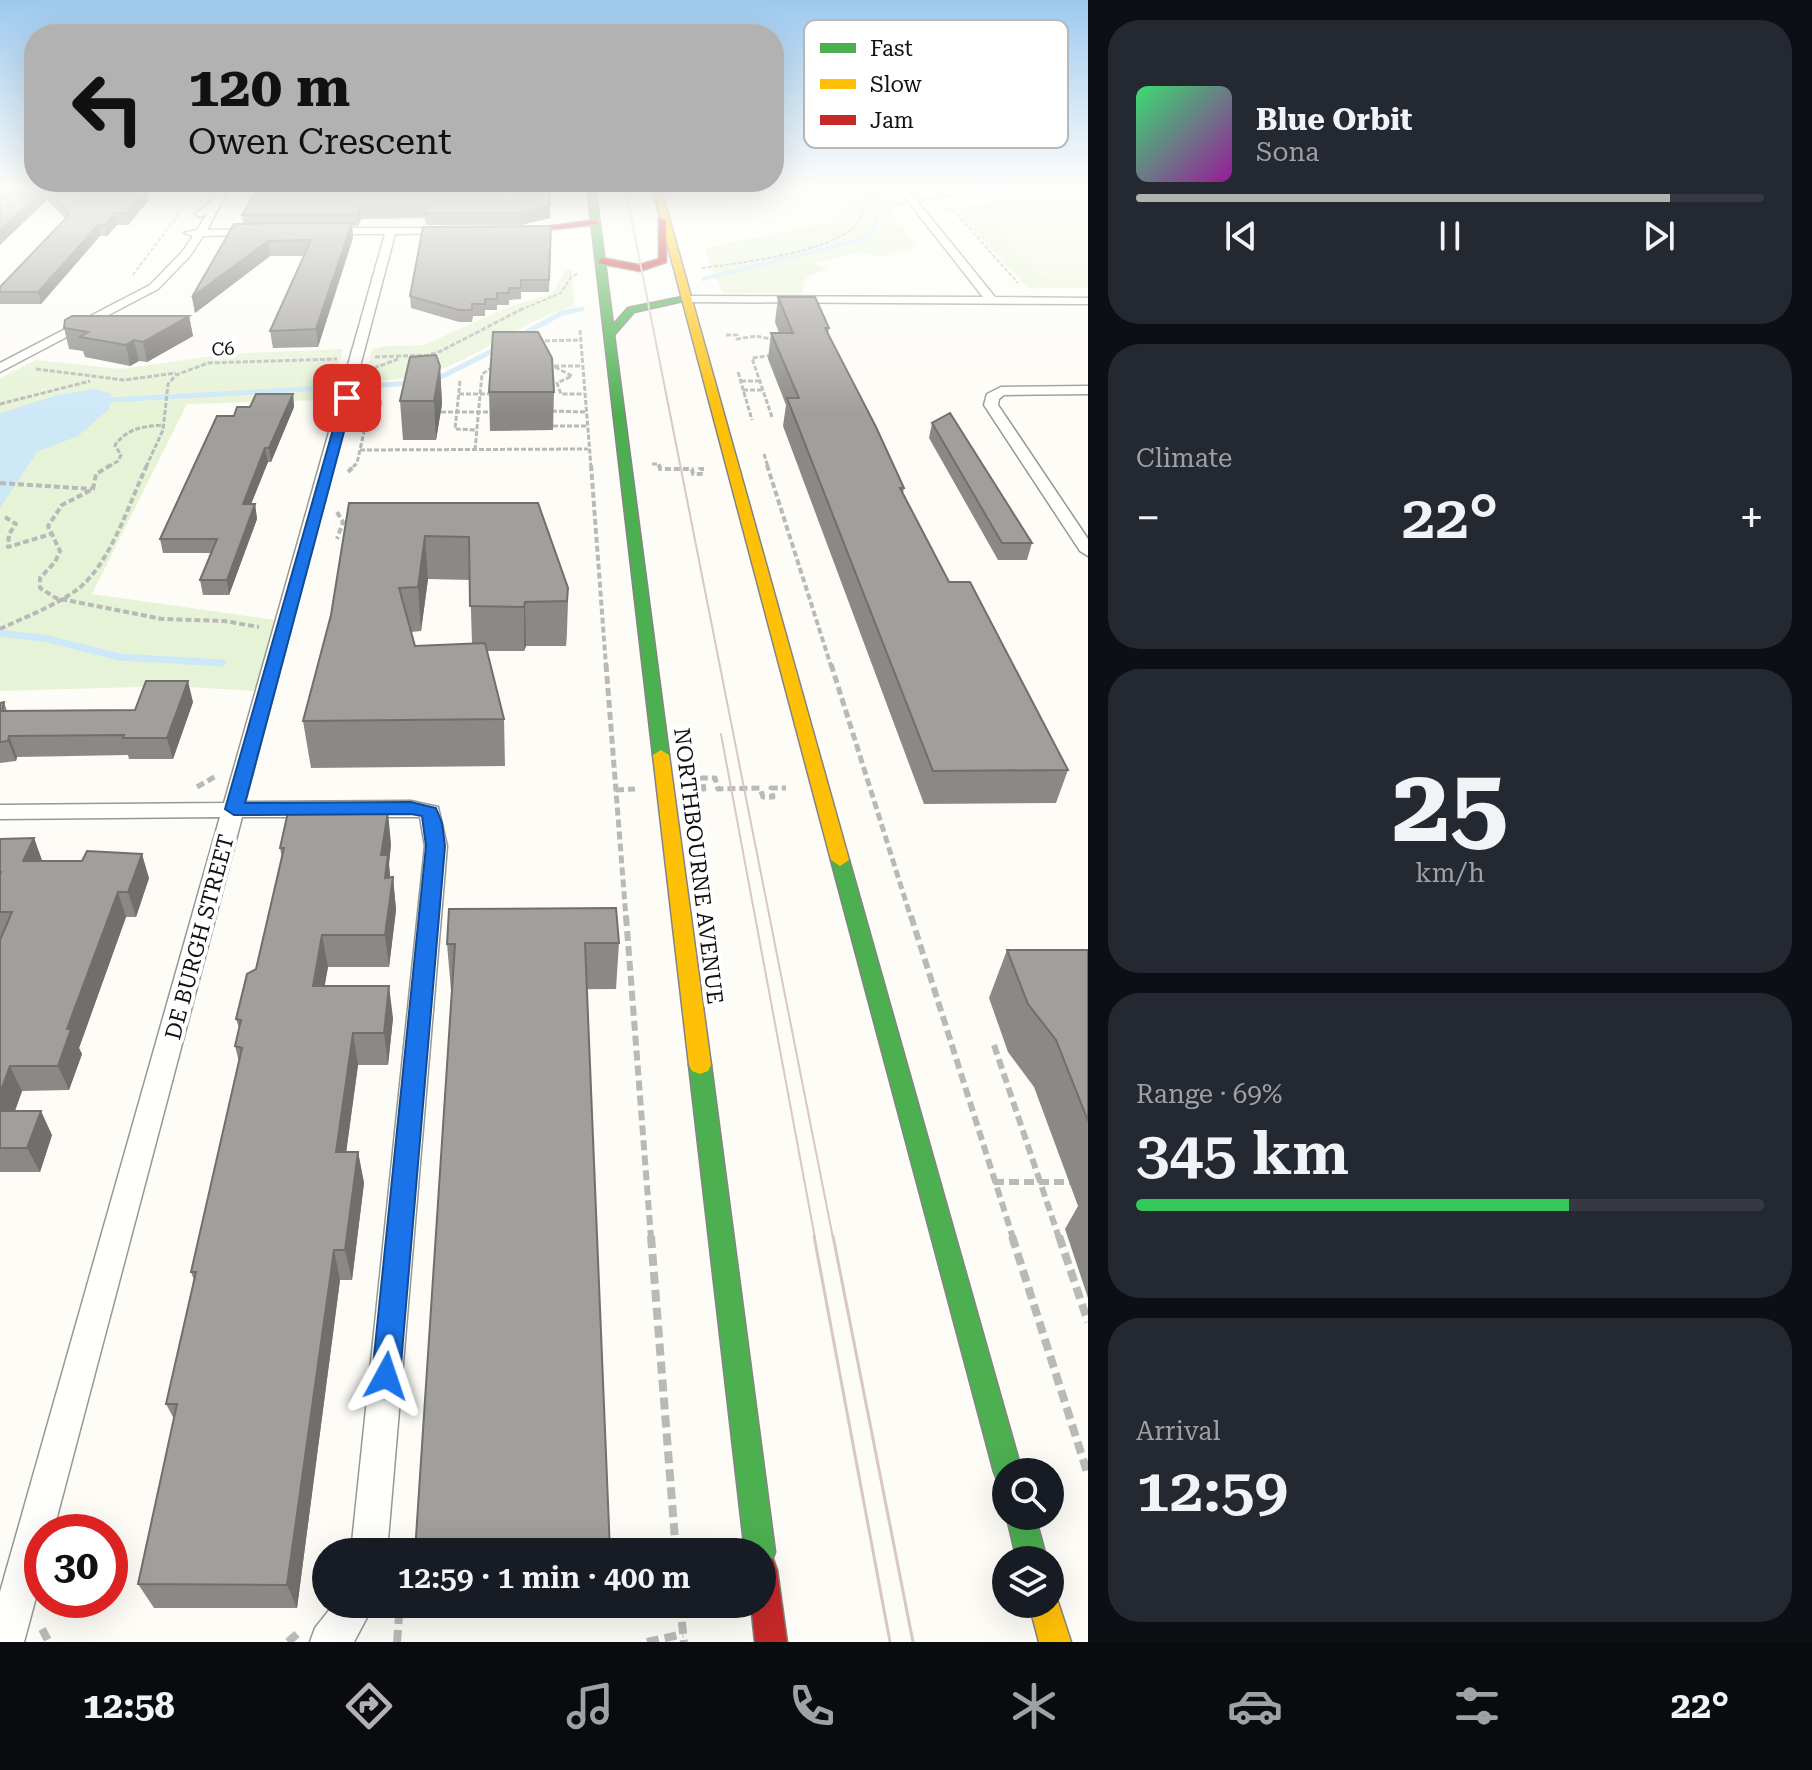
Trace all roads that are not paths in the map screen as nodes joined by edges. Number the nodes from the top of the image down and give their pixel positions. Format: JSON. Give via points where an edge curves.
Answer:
{"nodes":[{"id":1,"x":175,"y":263,"type":"edge"},
{"id":2,"x":382,"y":263,"type":"edge"},
{"id":3,"x":601,"y":263,"type":"edge"},
{"id":4,"x":610,"y":263,"type":"edge"},
{"id":5,"x":655,"y":263,"type":"edge"},
{"id":6,"x":678,"y":263,"type":"edge"},
{"id":7,"x":962,"y":263,"type":"edge"},
{"id":8,"x":992,"y":301,"type":"junction"},
{"id":9,"x":1088,"y":301,"type":"edge"},
{"id":10,"x":690,"y":307,"type":"junction"},
{"id":11,"x":611,"y":333,"type":"junction"},
{"id":12,"x":5,"y":366,"type":"edge"},
{"id":13,"x":1088,"y":390,"type":"edge"},
{"id":14,"x":1088,"y":551,"type":"edge"},
{"id":15,"x":234,"y":809,"type":"junction"},
{"id":16,"x":0,"y":812,"type":"edge"},
{"id":17,"x":1004,"y":1458,"type":"edge"},
{"id":18,"x":370,"y":1538,"type":"edge"},
{"id":19,"x":758,"y":1538,"type":"edge"},
{"id":20,"x":347,"y":1618,"type":"edge"},
{"id":21,"x":768,"y":1618,"type":"edge"},
{"id":22,"x":1048,"y":1618,"type":"edge"},
{"id":23,"x":5,"y":1642,"type":"edge"},
{"id":24,"x":329,"y":1642,"type":"edge"},
{"id":25,"x":771,"y":1642,"type":"edge"},
{"id":26,"x":1055,"y":1642,"type":"edge"}],
"edges":[{"from":1,"to":12,"type":"street","via":[[131,301]]},
{"from":2,"to":15,"type":"street","name":"DE BURGH STREET","via":[[356,358],[356,396]]},
{"from":3,"to":11,"type":"highway","name":"NORTHBOURNE AVENUE"},
{"from":4,"to":5,"type":"highway","via":[[640,268]]},
{"from":6,"to":10,"type":"highway"},
{"from":7,"to":8,"type":"street"},
{"from":8,"to":9,"type":"street"},
{"from":8,"to":10,"type":"street"},
{"from":10,"to":11,"type":"highway","via":[[631,310]]},
{"from":10,"to":17,"type":"highway"},
{"from":11,"to":19,"type":"highway","name":"NORTHBOURNE AVENUE"},
{"from":13,"to":14,"type":"street","via":[[1001,391],[991,405]]},
{"from":15,"to":16,"type":"street"},
{"from":15,"to":18,"type":"street","via":[[411,808],[430,812],[433,823],[436,846]]},
{"from":15,"to":23,"type":"street","name":"DE BURGH STREET"},
{"from":20,"to":24,"type":"street"},
{"from":21,"to":25,"type":"highway"},
{"from":22,"to":26,"type":"highway"}]}
